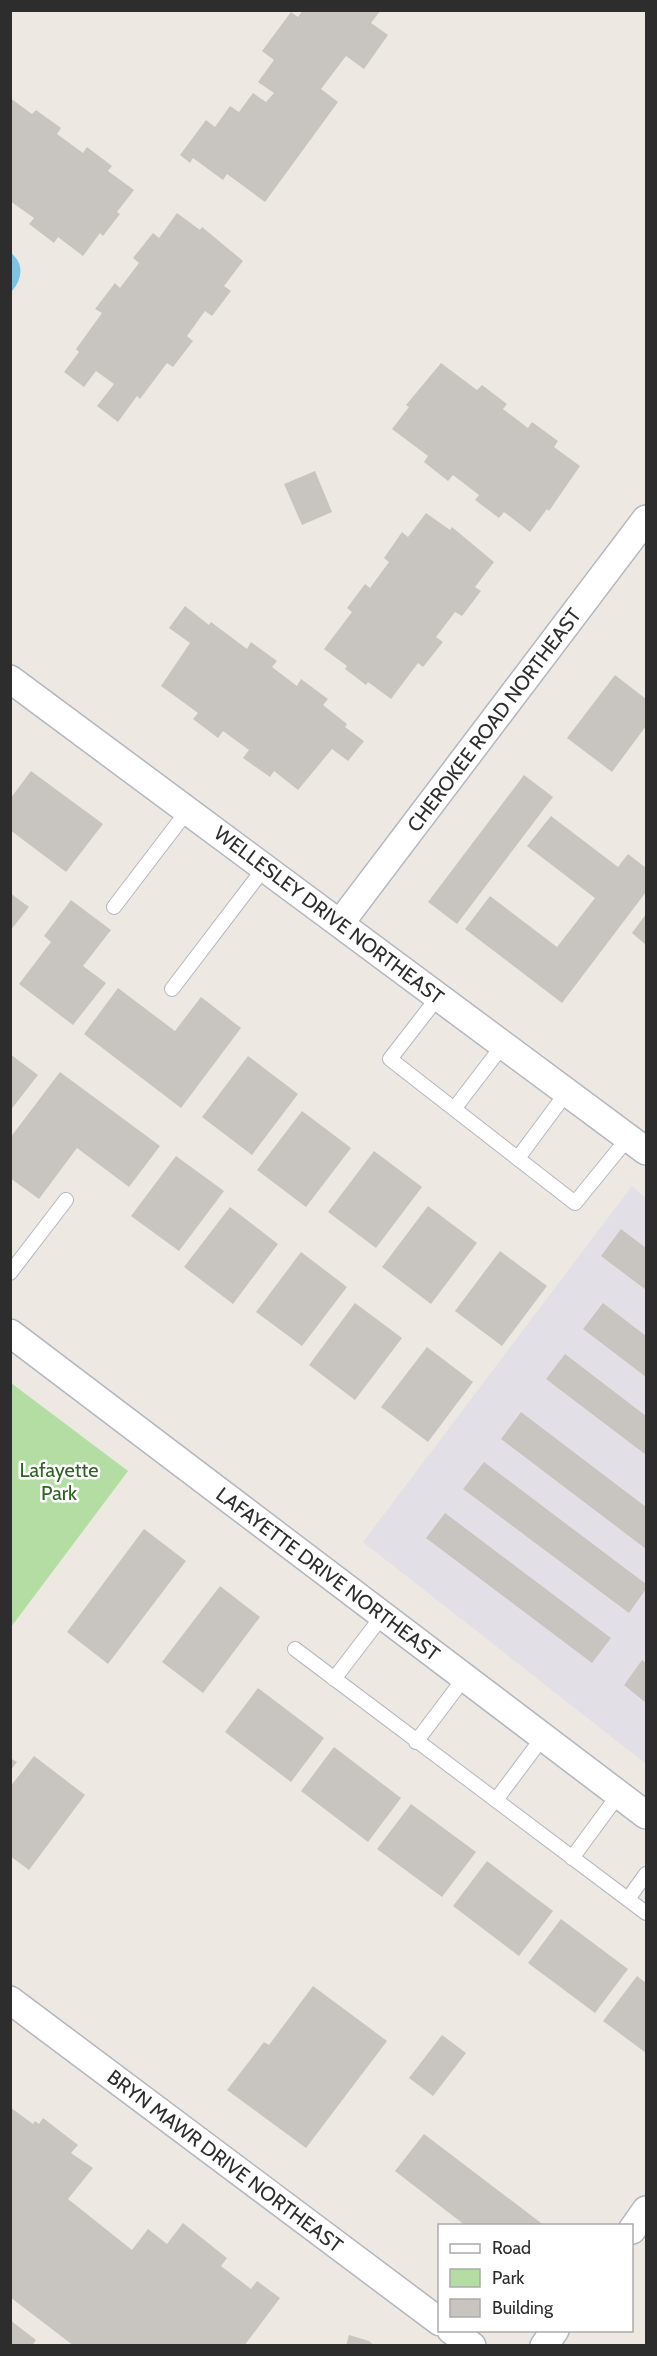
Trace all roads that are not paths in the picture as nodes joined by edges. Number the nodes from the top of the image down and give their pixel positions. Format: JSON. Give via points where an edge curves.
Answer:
{"nodes":[{"id":1,"x":646,"y":519,"type":"edge"},
{"id":2,"x":10,"y":679,"type":"edge"},
{"id":3,"x":188,"y":810,"type":"junction"},
{"id":4,"x":265,"y":867,"type":"junction"},
{"id":5,"x":114,"y":907,"type":"dead end"},
{"id":6,"x":341,"y":922,"type":"junction"},
{"id":7,"x":172,"y":989,"type":"dead end"},
{"id":8,"x":438,"y":997,"type":"junction"},
{"id":9,"x":503,"y":1045,"type":"junction"},
{"id":10,"x":567,"y":1092,"type":"junction"},
{"id":11,"x":454,"y":1109,"type":"junction"},
{"id":12,"x":637,"y":1144,"type":"edge"},
{"id":13,"x":518,"y":1158,"type":"junction"},
{"id":14,"x":66,"y":1200,"type":"dead end"},
{"id":15,"x":10,"y":1273,"type":"edge"},
{"id":16,"x":10,"y":1333,"type":"edge"},
{"id":17,"x":383,"y":1615,"type":"junction"},
{"id":18,"x":295,"y":1649,"type":"dead end"},
{"id":19,"x":465,"y":1677,"type":"junction"},
{"id":20,"x":334,"y":1679,"type":"junction"},
{"id":21,"x":543,"y":1737,"type":"junction"},
{"id":22,"x":416,"y":1742,"type":"junction"},
{"id":23,"x":619,"y":1794,"type":"junction"},
{"id":24,"x":496,"y":1800,"type":"junction"},
{"id":25,"x":646,"y":1815,"type":"edge"},
{"id":26,"x":572,"y":1858,"type":"junction"},
{"id":27,"x":646,"y":1874,"type":"edge"},
{"id":28,"x":628,"y":1899,"type":"junction"},
{"id":29,"x":646,"y":1913,"type":"edge"},
{"id":30,"x":10,"y":2000,"type":"edge"},
{"id":31,"x":646,"y":2211,"type":"edge"},
{"id":32,"x":633,"y":2229,"type":"edge"},
{"id":33,"x":438,"y":2321,"type":"edge"},
{"id":34,"x":452,"y":2332,"type":"edge"},
{"id":35,"x":554,"y":2332,"type":"edge"},
{"id":36,"x":471,"y":2346,"type":"edge"},
{"id":37,"x":544,"y":2346,"type":"edge"}],
"edges":[{"from":1,"to":6,"type":"street","name":"CHEROKEE ROAD NORTHEAST"},
{"from":2,"to":3,"type":"street","name":"WELLESLEY DRIVE NORTHEAST"},
{"from":3,"to":4,"type":"street","name":"WELLESLEY DRIVE NORTHEAST"},
{"from":3,"to":5,"type":"lane"},
{"from":4,"to":6,"type":"street","name":"WELLESLEY DRIVE NORTHEAST"},
{"from":4,"to":7,"type":"lane"},
{"from":6,"to":8,"type":"street","name":"WELLESLEY DRIVE NORTHEAST"},
{"from":8,"to":9,"type":"street","name":"WELLESLEY DRIVE NORTHEAST"},
{"from":8,"to":11,"type":"lane","via":[[390,1059]]},
{"from":9,"to":10,"type":"street","name":"WELLESLEY DRIVE NORTHEAST"},
{"from":9,"to":11,"type":"lane"},
{"from":10,"to":12,"type":"street","name":"WELLESLEY DRIVE NORTHEAST"},
{"from":10,"to":13,"type":"lane"},
{"from":11,"to":13,"type":"lane"},
{"from":12,"to":13,"type":"lane","via":[[575,1203]]},
{"from":14,"to":15,"type":"lane"},
{"from":16,"to":17,"type":"street","name":"LAFAYETTE DRIVE NORTHEAST"},
{"from":17,"to":19,"type":"street","name":"LAFAYETTE DRIVE NORTHEAST"},
{"from":17,"to":20,"type":"lane"},
{"from":18,"to":20,"type":"lane"},
{"from":19,"to":21,"type":"street","name":"LAFAYETTE DRIVE NORTHEAST"},
{"from":19,"to":22,"type":"lane"},
{"from":20,"to":22,"type":"lane"},
{"from":21,"to":23,"type":"street","name":"LAFAYETTE DRIVE NORTHEAST"},
{"from":21,"to":24,"type":"lane"},
{"from":22,"to":24,"type":"lane"},
{"from":23,"to":25,"type":"street","name":"LAFAYETTE DRIVE NORTHEAST"},
{"from":23,"to":26,"type":"lane"},
{"from":24,"to":26,"type":"lane"},
{"from":26,"to":28,"type":"lane"},
{"from":27,"to":28,"type":"lane"},
{"from":28,"to":29,"type":"lane"},
{"from":30,"to":33,"type":"street","name":"BRYN MAWR DRIVE NORTHEAST"},
{"from":31,"to":32,"type":"street"},
{"from":34,"to":36,"type":"street"},
{"from":35,"to":37,"type":"street"}]}
